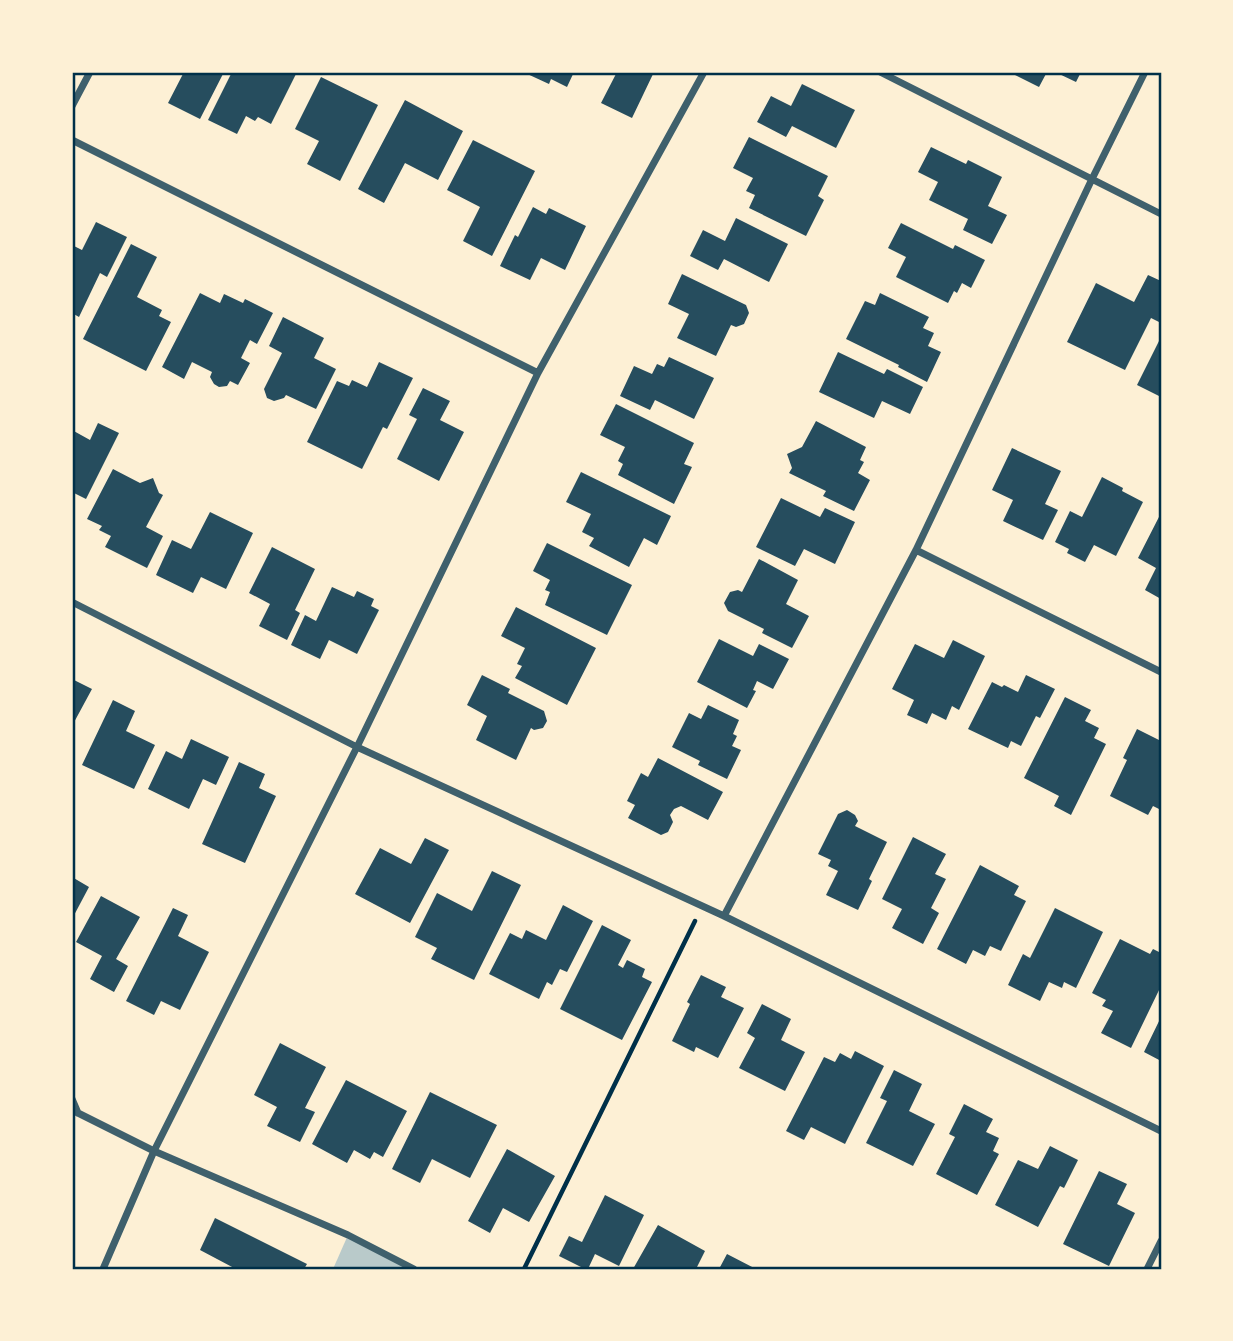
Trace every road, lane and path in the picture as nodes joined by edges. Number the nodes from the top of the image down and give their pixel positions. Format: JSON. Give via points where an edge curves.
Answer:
{"nodes":[{"id":1,"x":90,"y":72,"type":"edge"},
{"id":2,"x":704,"y":72,"type":"edge"},
{"id":3,"x":880,"y":72,"type":"edge"},
{"id":4,"x":1145,"y":72,"type":"edge"},
{"id":5,"x":72,"y":106,"type":"edge"},
{"id":6,"x":72,"y":140,"type":"edge"},
{"id":7,"x":1092,"y":179,"type":"junction"},
{"id":8,"x":1161,"y":214,"type":"edge"},
{"id":9,"x":538,"y":373,"type":"junction"},
{"id":10,"x":916,"y":550,"type":"junction"},
{"id":11,"x":72,"y":602,"type":"edge"},
{"id":12,"x":1161,"y":673,"type":"edge"},
{"id":13,"x":356,"y":747,"type":"junction"},
{"id":14,"x":724,"y":916,"type":"junction"},
{"id":15,"x":72,"y":1099,"type":"edge"},
{"id":16,"x":75,"y":1112,"type":"edge"},
{"id":17,"x":1161,"y":1130,"type":"edge"},
{"id":18,"x":154,"y":1151,"type":"junction"},
{"id":19,"x":1161,"y":1241,"type":"edge"},
{"id":20,"x":103,"y":1269,"type":"edge"},
{"id":21,"x":414,"y":1269,"type":"edge"},
{"id":22,"x":524,"y":1269,"type":"edge"},
{"id":23,"x":1147,"y":1269,"type":"edge"}],
"edges":[{"from":1,"to":5,"type":"street"},
{"from":2,"to":9,"type":"street"},
{"from":3,"to":7,"type":"street"},
{"from":4,"to":7,"type":"street"},
{"from":6,"to":9,"type":"street"},
{"from":7,"to":8,"type":"street"},
{"from":7,"to":10,"type":"street"},
{"from":9,"to":13,"type":"street"},
{"from":10,"to":12,"type":"street"},
{"from":10,"to":14,"type":"street"},
{"from":11,"to":13,"type":"street"},
{"from":13,"to":14,"type":"street"},
{"from":13,"to":18,"type":"street"},
{"from":14,"to":17,"type":"street"},
{"from":14,"to":22,"type":"path","via":[[696,919]]},
{"from":15,"to":16,"type":"street"},
{"from":16,"to":18,"type":"street"},
{"from":18,"to":20,"type":"street"},
{"from":18,"to":21,"type":"street","via":[[348,1235]]},
{"from":19,"to":23,"type":"street"}]}
